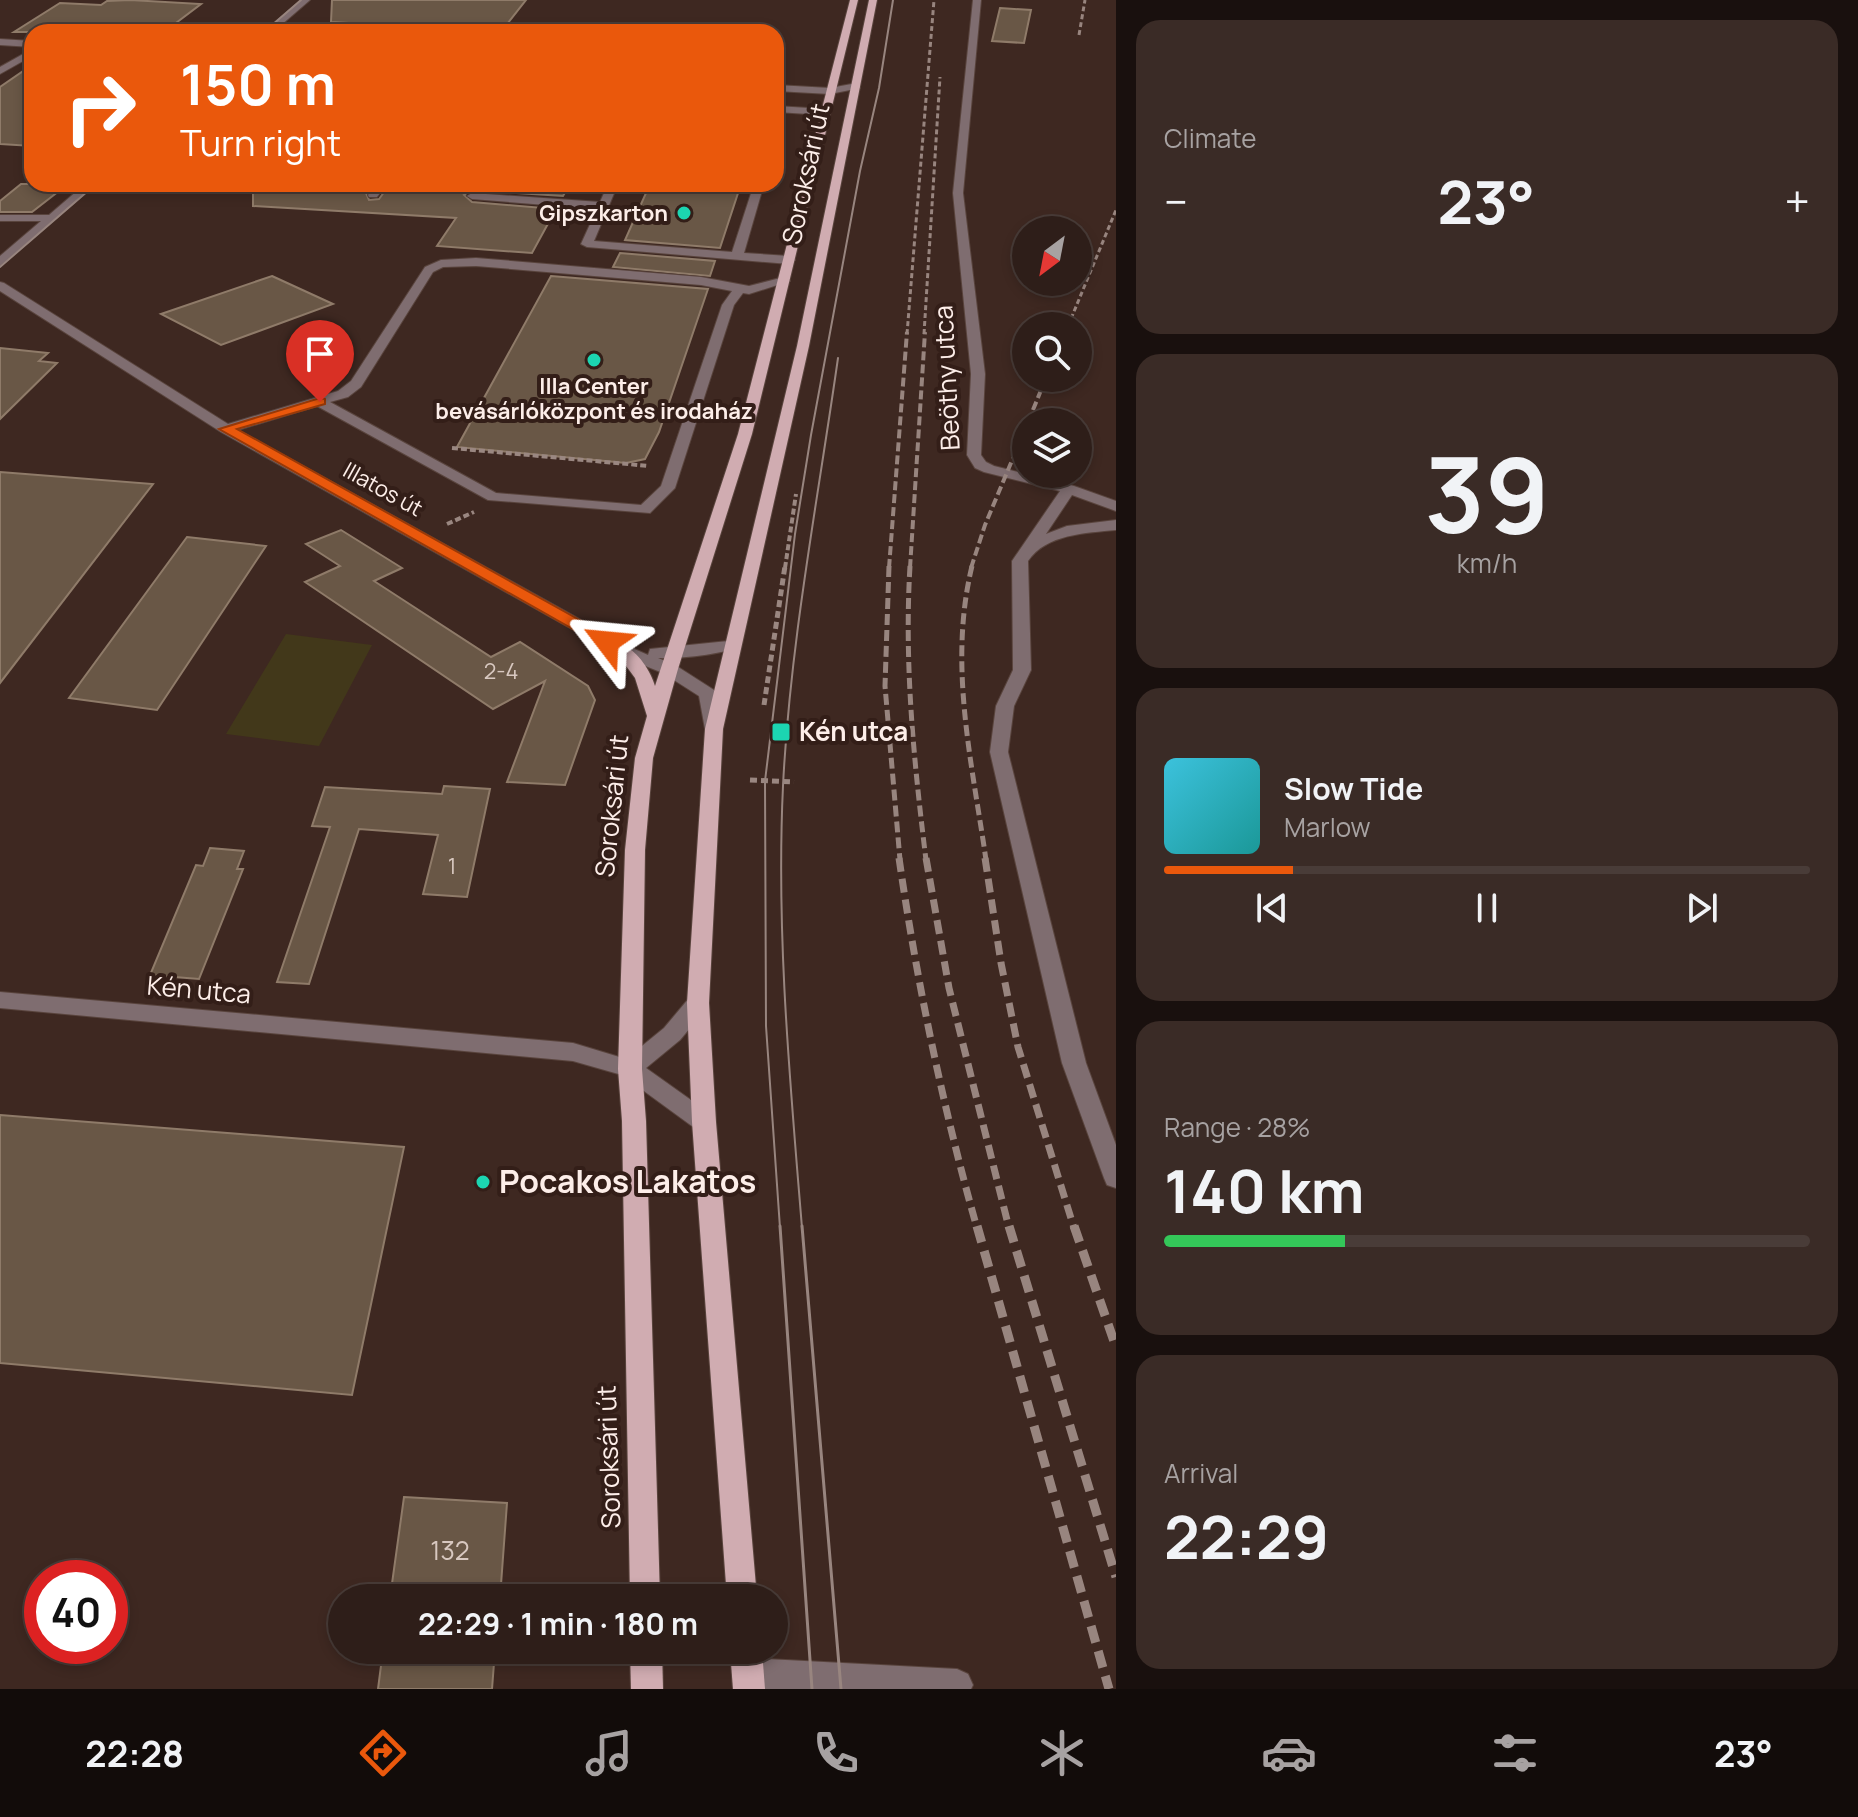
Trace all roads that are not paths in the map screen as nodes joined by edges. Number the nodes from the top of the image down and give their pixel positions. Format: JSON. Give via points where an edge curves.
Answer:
{"nodes":[{"id":1,"x":306,"y":0,"type":"edge"},
{"id":2,"x":854,"y":0,"type":"edge"},
{"id":3,"x":873,"y":0,"type":"edge"},
{"id":4,"x":977,"y":0,"type":"edge"},
{"id":5,"x":278,"y":24,"type":"edge"},
{"id":6,"x":0,"y":42,"type":"edge"},
{"id":7,"x":24,"y":44,"type":"edge"},
{"id":8,"x":24,"y":57,"type":"edge"},
{"id":9,"x":0,"y":71,"type":"edge"},
{"id":10,"x":857,"y":86,"type":"junction"},
{"id":11,"x":784,"y":88,"type":"edge"},
{"id":12,"x":830,"y":91,"type":"junction"},
{"id":13,"x":784,"y":109,"type":"edge"},
{"id":14,"x":825,"y":112,"type":"junction"},
{"id":15,"x":82,"y":192,"type":"edge"},
{"id":16,"x":375,"y":192,"type":"edge"},
{"id":17,"x":610,"y":192,"type":"edge"},
{"id":18,"x":757,"y":192,"type":"edge"},
{"id":19,"x":373,"y":195,"type":"dead end"},
{"id":20,"x":472,"y":196,"type":"dead end"},
{"id":21,"x":604,"y":206,"type":"junction"},
{"id":22,"x":0,"y":218,"type":"edge"},
{"id":23,"x":51,"y":218,"type":"junction"},
{"id":24,"x":737,"y":256,"type":"junction"},
{"id":25,"x":789,"y":260,"type":"junction"},
{"id":26,"x":0,"y":262,"type":"edge"},
{"id":27,"x":784,"y":281,"type":"junction"},
{"id":28,"x":0,"y":286,"type":"edge"},
{"id":29,"x":739,"y":290,"type":"junction"},
{"id":30,"x":320,"y":402,"type":"junction"},
{"id":31,"x":226,"y":429,"type":"junction"},
{"id":32,"x":1069,"y":489,"type":"junction"},
{"id":33,"x":1116,"y":506,"type":"edge"},
{"id":34,"x":1116,"y":525,"type":"edge"},
{"id":35,"x":1028,"y":547,"type":"junction"},
{"id":36,"x":732,"y":644,"type":"junction"},
{"id":37,"x":624,"y":651,"type":"junction"},
{"id":38,"x":671,"y":661,"type":"junction"},
{"id":39,"x":655,"y":716,"type":"junction"},
{"id":40,"x":714,"y":729,"type":"junction"},
{"id":41,"x":0,"y":1000,"type":"edge"},
{"id":42,"x":698,"y":1003,"type":"junction"},
{"id":43,"x":630,"y":1069,"type":"junction"},
{"id":44,"x":704,"y":1122,"type":"junction"},
{"id":45,"x":1116,"y":1178,"type":"edge"},
{"id":46,"x":645,"y":1584,"type":"edge"},
{"id":47,"x":741,"y":1584,"type":"edge"},
{"id":48,"x":646,"y":1664,"type":"edge"},
{"id":49,"x":748,"y":1671,"type":"edge"},
{"id":50,"x":957,"y":1685,"type":"dead end"},
{"id":51,"x":647,"y":1689,"type":"edge"}],
"edges":[{"from":1,"to":5,"type":"street"},
{"from":2,"to":12,"type":"main road","name":"Soroksári út"},
{"from":3,"to":10,"type":"main road","name":"Soroksári út"},
{"from":4,"to":32,"type":"street","name":"Beöthy utca","via":[[958,193],[978,374],[974,455],[989,469]]},
{"from":6,"to":7,"type":"street"},
{"from":8,"to":9,"type":"street"},
{"from":10,"to":12,"type":"street"},
{"from":10,"to":36,"type":"main road","name":"Soroksári út","via":[[803,346]]},
{"from":11,"to":12,"type":"street"},
{"from":12,"to":14,"type":"main road","name":"Soroksári út"},
{"from":13,"to":14,"type":"street"},
{"from":14,"to":25,"type":"main road","name":"Soroksári út"},
{"from":15,"to":23,"type":"street"},
{"from":16,"to":19,"type":"street"},
{"from":17,"to":21,"type":"street"},
{"from":18,"to":24,"type":"street"},
{"from":20,"to":21,"type":"street"},
{"from":21,"to":24,"type":"street","via":[[587,244]]},
{"from":22,"to":23,"type":"street"},
{"from":23,"to":26,"type":"street"},
{"from":24,"to":25,"type":"street"},
{"from":25,"to":27,"type":"main road","name":"Soroksári út"},
{"from":27,"to":29,"type":"street"},
{"from":27,"to":38,"type":"main road","name":"Soroksári út","via":[[745,434]]},
{"from":28,"to":31,"type":"street","name":"Illatos út"},
{"from":29,"to":30,"type":"street","via":[[678,279],[476,262],[441,264],[429,270],[356,384]]},
{"from":29,"to":30,"type":"street","via":[[728,305],[668,488],[645,510],[493,497]]},
{"from":30,"to":31,"type":"street"},
{"from":31,"to":37,"type":"street","name":"Illatos út"},
{"from":32,"to":33,"type":"street","name":"Beöthy utca"},
{"from":32,"to":35,"type":"street"},
{"from":34,"to":35,"type":"street","via":[[1067,531]]},
{"from":35,"to":45,"type":"street","via":[[1019,577],[1022,670],[1005,706],[999,752],[1074,1063]]},
{"from":36,"to":38,"type":"street"},
{"from":36,"to":40,"type":"main road","name":"Soroksári út"},
{"from":37,"to":38,"type":"street","name":"Illatos út"},
{"from":37,"to":39,"type":"main road","via":[[644,677]]},
{"from":38,"to":39,"type":"main road","name":"Soroksári út"},
{"from":38,"to":40,"type":"street","name":"Illatos út","via":[[708,694]]},
{"from":39,"to":43,"type":"main road","name":"Soroksári út","via":[[644,758],[635,850]]},
{"from":40,"to":42,"type":"main road","name":"Soroksári út"},
{"from":41,"to":43,"type":"street","name":"Kén utca","via":[[573,1052]]},
{"from":42,"to":43,"type":"street","via":[[672,1034]]},
{"from":42,"to":44,"type":"main road","name":"Soroksári út"},
{"from":43,"to":44,"type":"street","name":"Kén utca"},
{"from":43,"to":46,"type":"main road","name":"Soroksári út"},
{"from":44,"to":47,"type":"main road","name":"Soroksári út"},
{"from":48,"to":51,"type":"main road"},
{"from":49,"to":50,"type":"street"}]}
